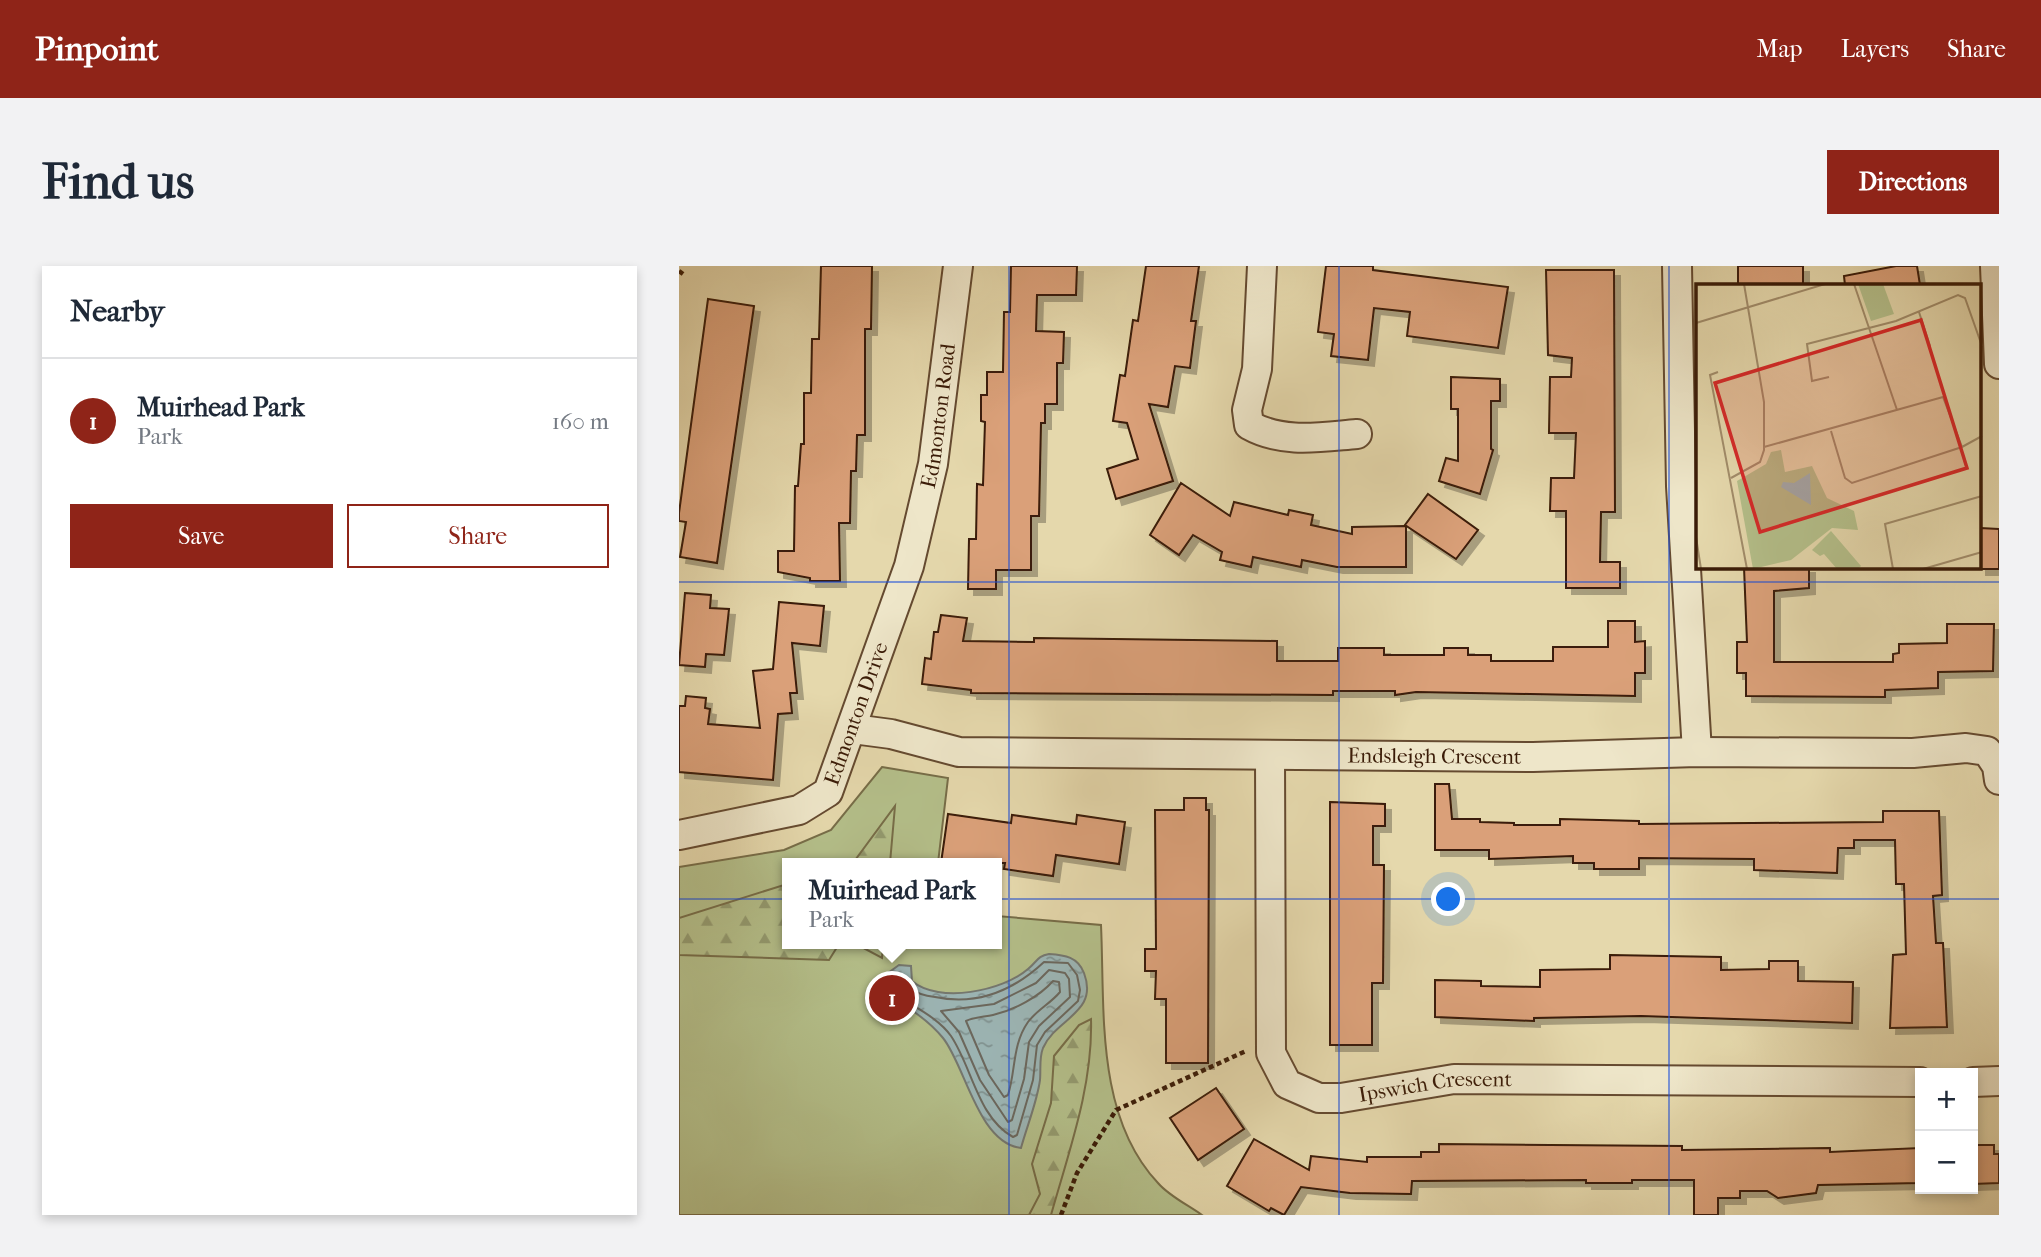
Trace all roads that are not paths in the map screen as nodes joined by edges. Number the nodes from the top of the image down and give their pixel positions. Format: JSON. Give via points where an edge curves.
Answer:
{"nodes":[{"id":1,"x":958,"y":266,"type":"edge"},
{"id":2,"x":1262,"y":266,"type":"edge"},
{"id":3,"x":1677,"y":266,"type":"edge"},
{"id":4,"x":1995,"y":266,"type":"edge"},
{"id":5,"x":1999,"y":364,"type":"edge"},
{"id":6,"x":1357,"y":435,"type":"dead end"},
{"id":7,"x":909,"y":566,"type":"joint"},
{"id":8,"x":853,"y":729,"type":"junction"},
{"id":9,"x":1697,"y":752,"type":"junction"},
{"id":10,"x":1270,"y":755,"type":"junction"},
{"id":11,"x":1999,"y":780,"type":"edge"},
{"id":12,"x":679,"y":835,"type":"edge"},
{"id":13,"x":1999,"y":1081,"type":"edge"},
{"id":14,"x":1978,"y":1082,"type":"edge"},
{"id":15,"x":1915,"y":1083,"type":"edge"}],
"edges":[{"from":1,"to":7,"type":"street","name":"Edmonton Road","via":[[933,464]]},
{"from":2,"to":6,"type":"street","via":[[1249,425],[1265,434],[1289,438]]},
{"from":3,"to":9,"type":"street","via":[[1681,486]]},
{"from":4,"to":5,"type":"street"},
{"from":7,"to":8,"type":"street","name":"Edmonton Drive"},
{"from":8,"to":10,"type":"street","name":"Endsleigh Crescent","via":[[959,752]]},
{"from":8,"to":12,"type":"street","name":"Edmonton Drive","via":[[828,792],[799,810]]},
{"from":9,"to":10,"type":"street","name":"Endsleigh Crescent","via":[[1534,757]]},
{"from":9,"to":11,"type":"street","name":"Endsleigh Crescent","via":[[1966,748],[1987,751],[1997,766]]},
{"from":10,"to":15,"type":"street","name":"Ipswich Crescent","via":[[1271,1053],[1287,1083],[1319,1098],[1341,1098],[1454,1079]]},
{"from":13,"to":14,"type":"street"}]}
